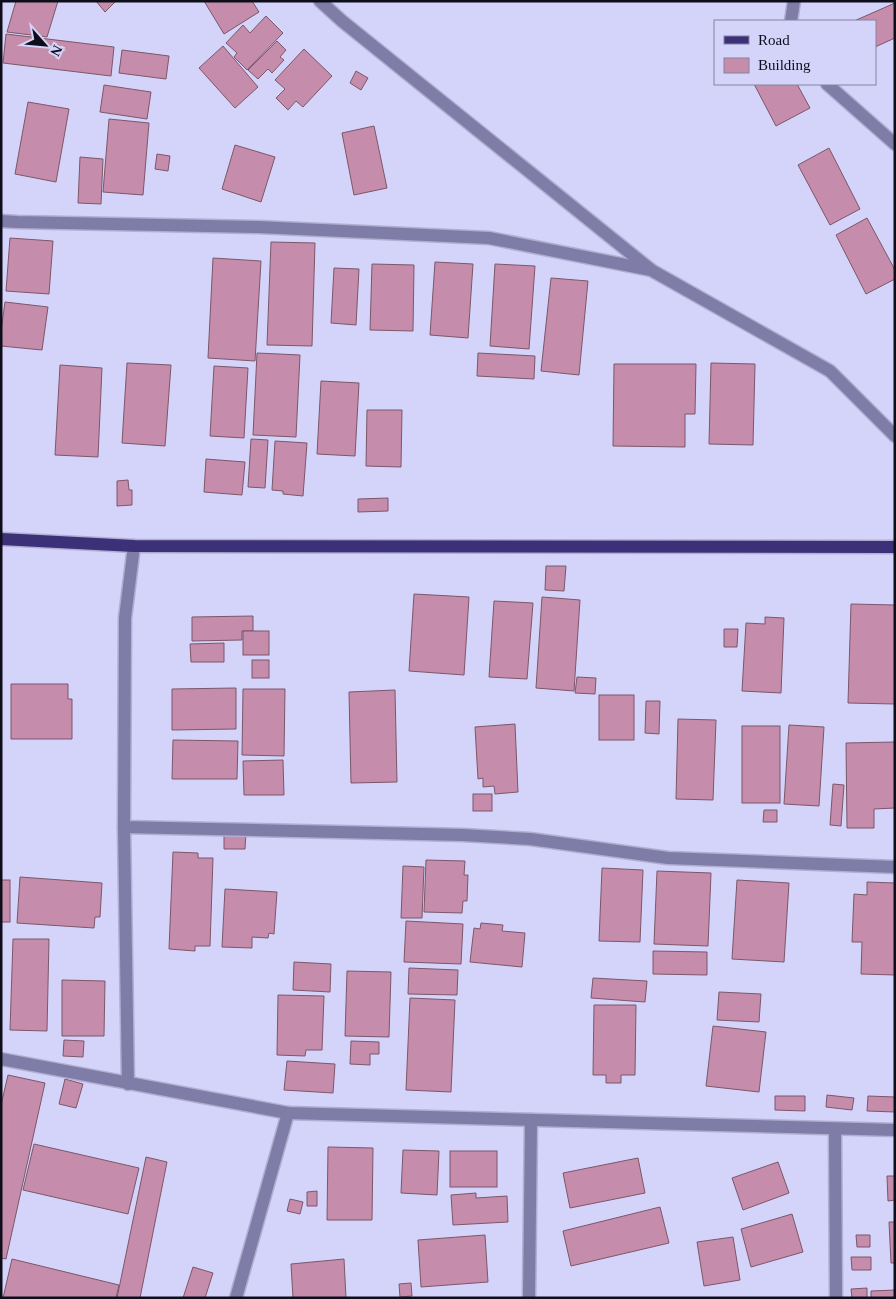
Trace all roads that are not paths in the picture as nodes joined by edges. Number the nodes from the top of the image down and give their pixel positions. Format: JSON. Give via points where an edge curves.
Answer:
{"nodes":[{"id":1,"x":320,"y":1,"type":"edge"},
{"id":2,"x":794,"y":1,"type":"edge"},
{"id":3,"x":791,"y":20,"type":"edge"},
{"id":4,"x":828,"y":85,"type":"edge"},
{"id":5,"x":895,"y":144,"type":"edge"},
{"id":6,"x":1,"y":221,"type":"edge"},
{"id":7,"x":651,"y":270,"type":"junction"},
{"id":8,"x":895,"y":436,"type":"edge"},
{"id":9,"x":1,"y":539,"type":"edge"},
{"id":10,"x":134,"y":546,"type":"junction"},
{"id":11,"x":895,"y":546,"type":"edge"},
{"id":12,"x":124,"y":827,"type":"junction"},
{"id":13,"x":895,"y":867,"type":"edge"},
{"id":14,"x":1,"y":1059,"type":"edge"},
{"id":15,"x":128,"y":1084,"type":"junction"},
{"id":16,"x":288,"y":1113,"type":"junction"},
{"id":17,"x":531,"y":1120,"type":"junction"},
{"id":18,"x":835,"y":1129,"type":"junction"},
{"id":19,"x":895,"y":1130,"type":"edge"},
{"id":20,"x":236,"y":1298,"type":"edge"},
{"id":21,"x":528,"y":1298,"type":"edge"},
{"id":22,"x":836,"y":1298,"type":"edge"}],
"edges":[{"from":1,"to":7,"type":"street"},
{"from":2,"to":3,"type":"street"},
{"from":4,"to":5,"type":"street"},
{"from":6,"to":7,"type":"street","via":[[258,227],[489,238]]},
{"from":7,"to":8,"type":"street","via":[[830,371]]},
{"from":9,"to":10,"type":"main road"},
{"from":10,"to":11,"type":"main road"},
{"from":10,"to":12,"type":"street","via":[[125,618]]},
{"from":12,"to":13,"type":"street","via":[[462,835],[530,839],[668,858]]},
{"from":12,"to":15,"type":"street"},
{"from":14,"to":15,"type":"street"},
{"from":15,"to":16,"type":"street"},
{"from":16,"to":17,"type":"street"},
{"from":16,"to":20,"type":"street"},
{"from":17,"to":18,"type":"street"},
{"from":17,"to":21,"type":"street"},
{"from":18,"to":19,"type":"street"},
{"from":18,"to":22,"type":"street"}]}
